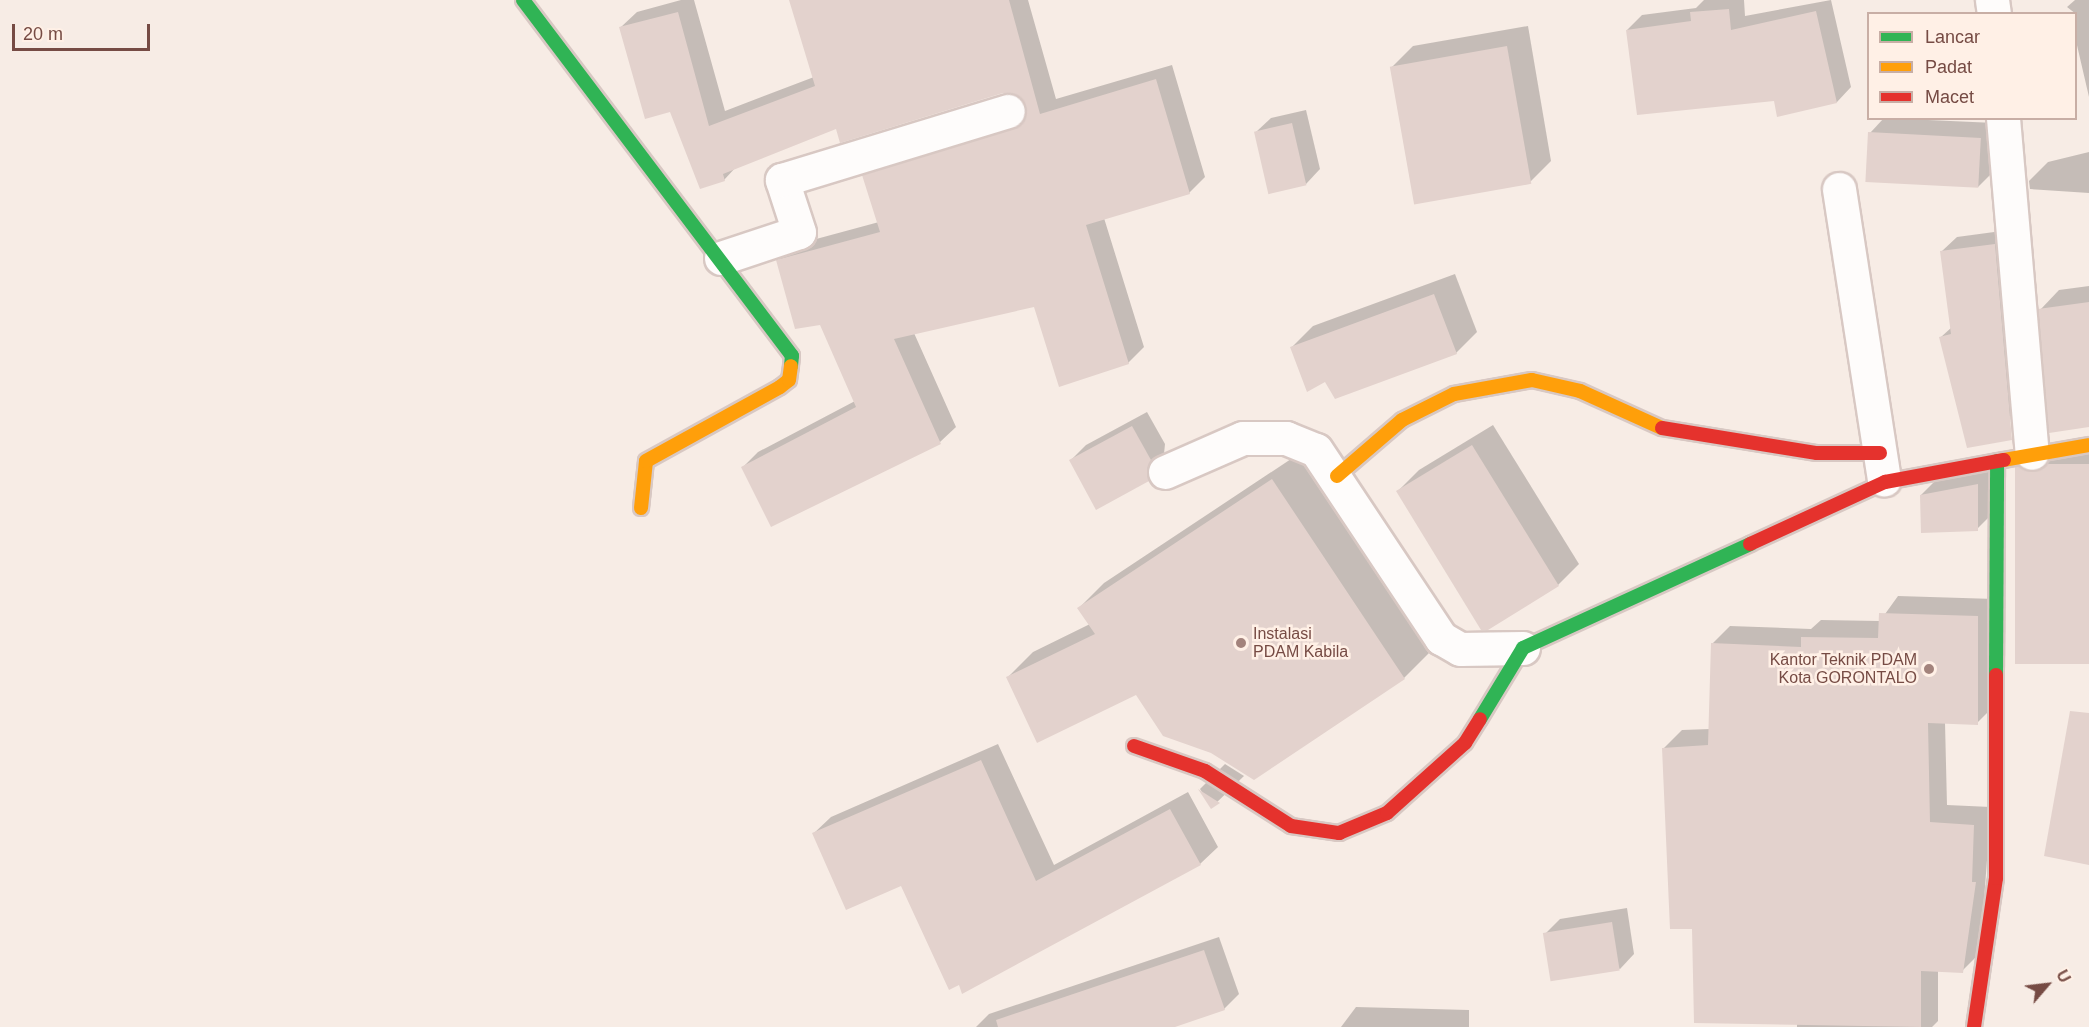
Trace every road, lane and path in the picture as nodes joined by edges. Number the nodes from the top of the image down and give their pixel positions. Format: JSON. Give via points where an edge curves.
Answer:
{"nodes":[{"id":1,"x":523,"y":0,"type":"edge"},
{"id":2,"x":1008,"y":111,"type":"dead end"},
{"id":3,"x":2003,"y":120,"type":"edge"},
{"id":4,"x":1839,"y":189,"type":"dead end"},
{"id":5,"x":721,"y":258,"type":"junction"},
{"id":6,"x":2089,"y":446,"type":"edge"},
{"id":7,"x":2032,"y":453,"type":"junction"},
{"id":8,"x":1997,"y":460,"type":"junction"},
{"id":9,"x":1882,"y":468,"type":"junction"},
{"id":10,"x":1165,"y":472,"type":"dead end"},
{"id":11,"x":1337,"y":476,"type":"junction"},
{"id":12,"x":641,"y":508,"type":"dead end"},
{"id":13,"x":1523,"y":648,"type":"junction"},
{"id":14,"x":1134,"y":746,"type":"dead end"},
{"id":15,"x":1974,"y":1027,"type":"edge"}],
"edges":[{"from":1,"to":5,"type":"street"},
{"from":2,"to":5,"type":"street","via":[[782,180],[799,232]]},
{"from":3,"to":7,"type":"street"},
{"from":4,"to":9,"type":"street"},
{"from":5,"to":12,"type":"street","via":[[786,343],[794,367],[780,387],[645,461]]},
{"from":6,"to":7,"type":"street"},
{"from":7,"to":8,"type":"street"},
{"from":8,"to":9,"type":"street"},
{"from":8,"to":15,"type":"street","via":[[1996,878]]},
{"from":9,"to":11,"type":"street","via":[[1817,453],[1649,426],[1580,391],[1532,380],[1454,394],[1402,420]]},
{"from":9,"to":13,"type":"street"},
{"from":10,"to":11,"type":"street","via":[[1243,438],[1286,438],[1316,450]]},
{"from":11,"to":13,"type":"street","via":[[1441,638],[1460,649]]},
{"from":13,"to":14,"type":"street","via":[[1465,743],[1387,813],[1339,833],[1292,826],[1205,771]]}]}
